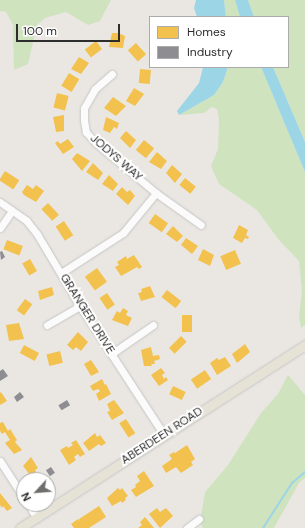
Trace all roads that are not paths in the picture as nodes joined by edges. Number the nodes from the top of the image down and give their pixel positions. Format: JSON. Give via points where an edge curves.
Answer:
{"nodes":[{"id":1,"x":112,"y":74,"type":"dead end"},
{"id":2,"x":156,"y":193,"type":"junction"},
{"id":3,"x":0,"y":202,"type":"edge"},
{"id":4,"x":12,"y":211,"type":"junction"},
{"id":5,"x":201,"y":225,"type":"dead end"},
{"id":6,"x":0,"y":228,"type":"edge"},
{"id":7,"x":61,"y":273,"type":"junction"},
{"id":8,"x":80,"y":306,"type":"junction"},
{"id":9,"x":47,"y":325,"type":"dead end"},
{"id":10,"x":153,"y":325,"type":"dead end"},
{"id":11,"x":305,"y":345,"type":"edge"},
{"id":12,"x":111,"y":354,"type":"junction"},
{"id":13,"x":164,"y":435,"type":"junction"},
{"id":14,"x":0,"y":461,"type":"edge"},
{"id":15,"x":16,"y":486,"type":"edge"},
{"id":16,"x":33,"y":512,"type":"edge"},
{"id":17,"x":36,"y":517,"type":"junction"},
{"id":18,"x":199,"y":519,"type":"dead end"},
{"id":19,"x":20,"y":528,"type":"edge"},
{"id":20,"x":187,"y":528,"type":"edge"}],
"edges":[{"from":1,"to":2,"type":"street","name":"JODYS WAY","via":[[95,89],[84,108],[86,132]]},
{"from":2,"to":5,"type":"street","name":"JODYS WAY"},
{"from":2,"to":7,"type":"street","via":[[123,233]]},
{"from":3,"to":4,"type":"street","name":"GRANGER DRIVE"},
{"from":4,"to":6,"type":"street"},
{"from":4,"to":7,"type":"street","name":"GRANGER DRIVE","via":[[26,220]]},
{"from":7,"to":8,"type":"street","name":"GRANGER DRIVE"},
{"from":8,"to":9,"type":"street"},
{"from":8,"to":12,"type":"street","name":"GRANGER DRIVE"},
{"from":10,"to":12,"type":"street"},
{"from":11,"to":13,"type":"main road","name":"ABERDEEN ROAD"},
{"from":12,"to":13,"type":"street","name":"GRANGER DRIVE"},
{"from":13,"to":17,"type":"main road","name":"ABERDEEN ROAD"},
{"from":14,"to":15,"type":"street"},
{"from":16,"to":17,"type":"street"},
{"from":17,"to":19,"type":"main road","name":"ABERDEEN ROAD"},
{"from":18,"to":20,"type":"street"}]}
